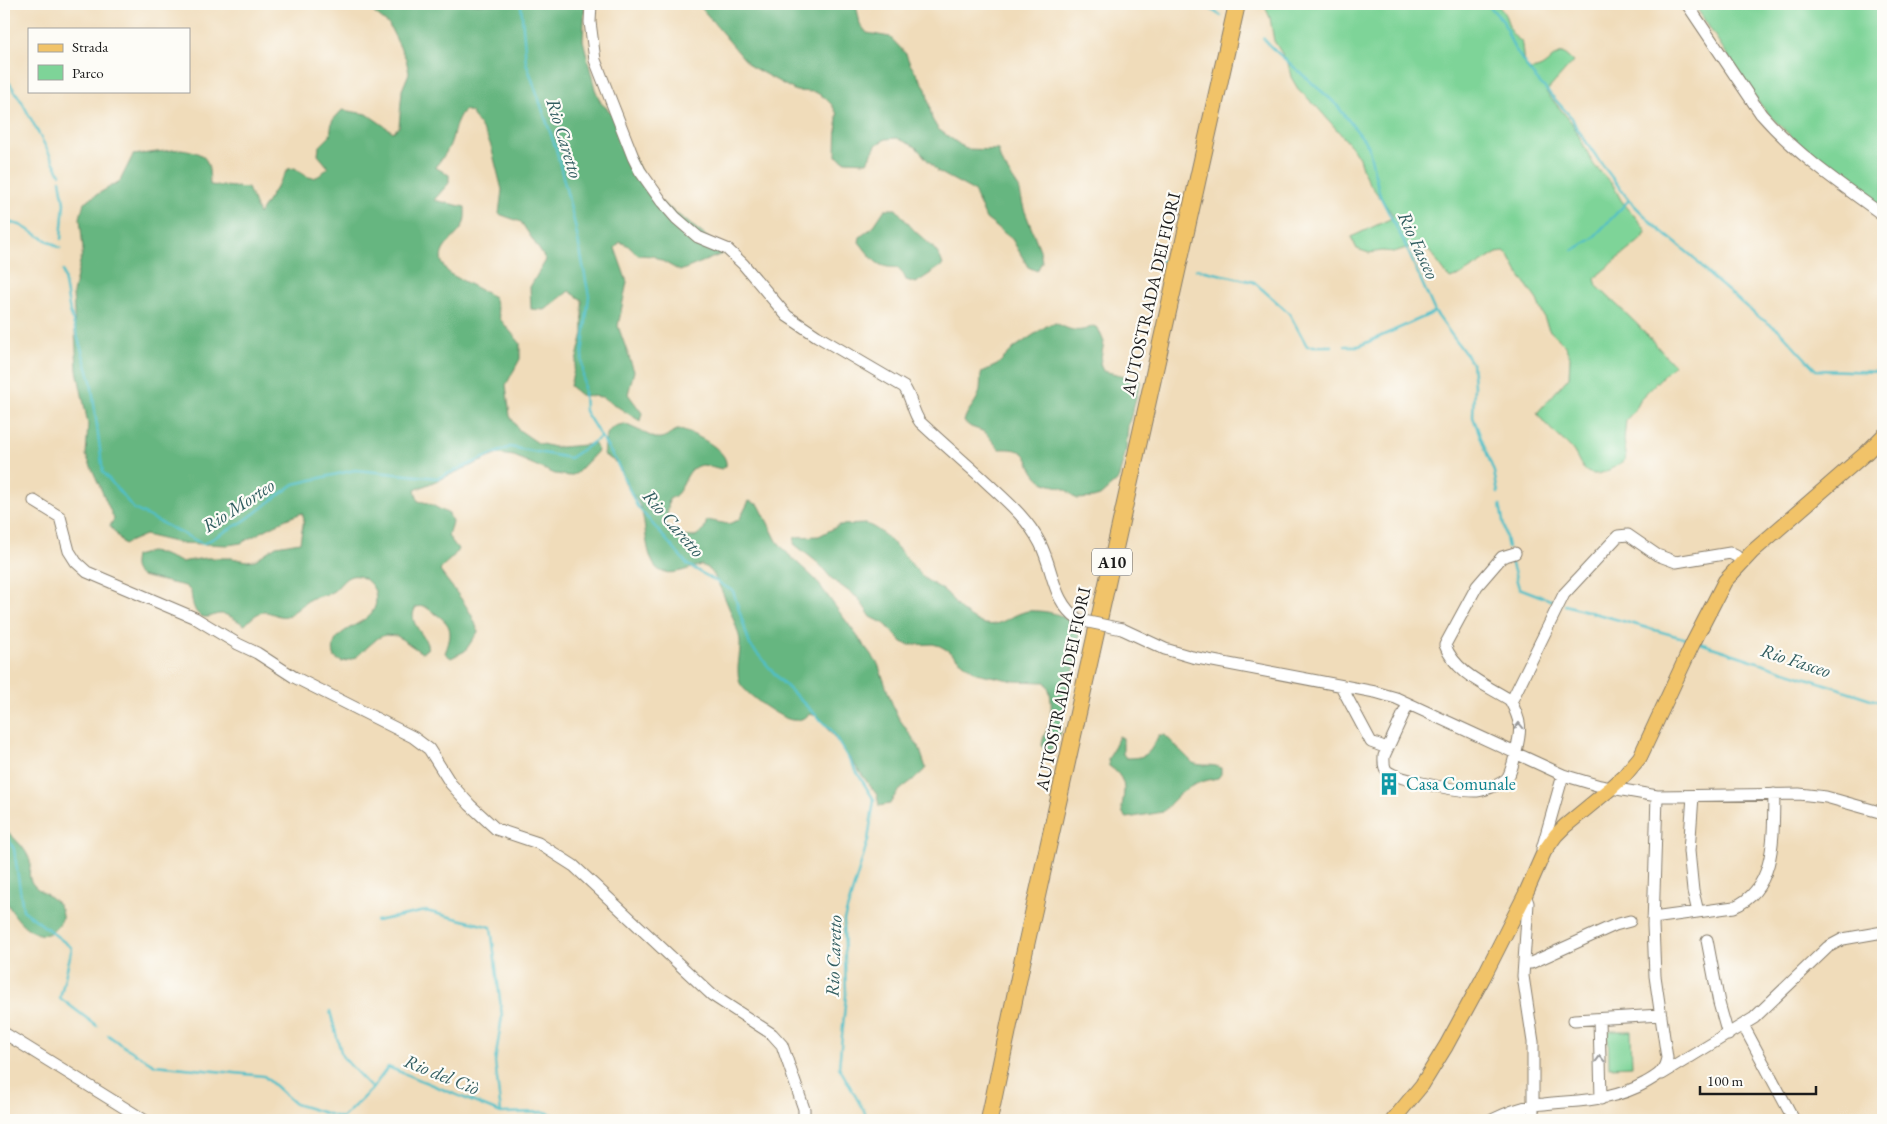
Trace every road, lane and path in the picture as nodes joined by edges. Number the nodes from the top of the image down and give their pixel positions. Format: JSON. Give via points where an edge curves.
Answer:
{"nodes":[{"id":1,"x":591,"y":4,"type":"edge"},
{"id":2,"x":1237,"y":4,"type":"edge"},
{"id":3,"x":1248,"y":4,"type":"edge"},
{"id":4,"x":1687,"y":4,"type":"edge"},
{"id":5,"x":1883,"y":215,"type":"edge"},
{"id":6,"x":1883,"y":436,"type":"edge"},
{"id":7,"x":34,"y":501,"type":"dead end"},
{"id":8,"x":1515,"y":553,"type":"dead end"},
{"id":9,"x":1742,"y":562,"type":"junction"},
{"id":10,"x":1341,"y":686,"type":"junction"},
{"id":11,"x":1510,"y":700,"type":"junction"},
{"id":12,"x":1408,"y":704,"type":"junction"},
{"id":13,"x":1387,"y":748,"type":"junction"},
{"id":14,"x":1515,"y":754,"type":"junction"},
{"id":15,"x":1563,"y":776,"type":"junction"},
{"id":16,"x":1610,"y":789,"type":"junction"},
{"id":17,"x":1774,"y":794,"type":"junction"},
{"id":18,"x":1656,"y":796,"type":"junction"},
{"id":19,"x":1693,"y":796,"type":"junction"},
{"id":20,"x":1883,"y":813,"type":"edge"},
{"id":21,"x":1544,"y":852,"type":"junction"},
{"id":22,"x":1525,"y":895,"type":"junction"},
{"id":23,"x":1698,"y":912,"type":"junction"},
{"id":24,"x":1653,"y":918,"type":"junction"},
{"id":25,"x":1630,"y":921,"type":"dead end"},
{"id":26,"x":1883,"y":932,"type":"edge"},
{"id":27,"x":1707,"y":940,"type":"dead end"},
{"id":28,"x":1524,"y":963,"type":"junction"},
{"id":29,"x":1661,"y":1015,"type":"junction"},
{"id":30,"x":1599,"y":1019,"type":"junction"},
{"id":31,"x":1574,"y":1020,"type":"dead end"},
{"id":32,"x":1743,"y":1025,"type":"junction"},
{"id":33,"x":4,"y":1033,"type":"edge"},
{"id":34,"x":1728,"y":1034,"type":"junction"},
{"id":35,"x":1660,"y":1074,"type":"junction"},
{"id":36,"x":1601,"y":1099,"type":"junction"},
{"id":37,"x":1533,"y":1106,"type":"junction"},
{"id":38,"x":144,"y":1120,"type":"edge"},
{"id":39,"x":804,"y":1120,"type":"edge"},
{"id":40,"x":989,"y":1120,"type":"edge"},
{"id":41,"x":1000,"y":1120,"type":"edge"},
{"id":42,"x":1393,"y":1120,"type":"edge"},
{"id":43,"x":1492,"y":1120,"type":"edge"},
{"id":44,"x":1533,"y":1120,"type":"edge"},
{"id":45,"x":1794,"y":1120,"type":"edge"}],
"edges":[{"from":1,"to":10,"type":"street","bridge":true,"via":[[595,60],[640,171],[662,202],[698,237],[727,249],[787,316],[904,387],[920,422],[1023,516],[1041,545],[1063,605],[1079,620],[1122,629],[1165,649],[1192,657]]},
{"from":2,"to":40,"type":"highway","name":"AUTOSTRADA DEI FIORI","number":"A10"},
{"from":3,"to":41,"type":"highway","name":"AUTOSTRADA DEI FIORI","number":"A10"},
{"from":4,"to":5,"type":"street","via":[[1774,129],[1810,162]]},
{"from":6,"to":9,"type":"main road"},
{"from":7,"to":39,"type":"street","via":[[60,517],[69,551],[87,572],[195,618],[294,677],[401,730],[429,748],[451,784],[496,829],[538,843],[574,866],[712,995],[772,1034],[782,1044],[788,1060],[804,1109]]},
{"from":8,"to":11,"type":"street","via":[[1502,557],[1477,586],[1445,645],[1448,654],[1471,678]]},
{"from":9,"to":11,"type":"street","via":[[1730,553],[1676,562],[1657,555],[1628,535],[1618,536],[1564,594]]},
{"from":9,"to":16,"type":"main road","via":[[1725,581],[1711,605],[1640,757]]},
{"from":10,"to":12,"type":"street","via":[[1384,694]]},
{"from":10,"to":13,"type":"street","via":[[1371,742]]},
{"from":14,"to":11,"type":"street","one_way":true,"via":[[1520,719]]},
{"from":12,"to":13,"type":"street"},
{"from":12,"to":14,"type":"street"},
{"from":13,"to":14,"type":"street","via":[[1384,756],[1386,770],[1400,777],[1476,791],[1508,777]]},
{"from":14,"to":15,"type":"street"},
{"from":15,"to":16,"type":"street"},
{"from":15,"to":21,"type":"street","via":[[1542,849]]},
{"from":16,"to":18,"type":"street"},
{"from":16,"to":21,"type":"main road","via":[[1565,826]]},
{"from":17,"to":19,"type":"street"},
{"from":17,"to":20,"type":"street","via":[[1826,797]]},
{"from":17,"to":23,"type":"street","via":[[1771,852],[1762,882],[1742,904]]},
{"from":18,"to":19,"type":"street"},
{"from":18,"to":24,"type":"street"},
{"from":19,"to":23,"type":"street","via":[[1689,851]]},
{"from":21,"to":22,"type":"main road"},
{"from":22,"to":28,"type":"street","via":[[1528,903]]},
{"from":22,"to":42,"type":"main road","via":[[1446,1046],[1422,1085]]},
{"from":23,"to":24,"type":"street"},
{"from":24,"to":29,"type":"street","via":[[1654,966]]},
{"from":25,"to":28,"type":"street","via":[[1531,963]]},
{"from":26,"to":32,"type":"street","via":[[1843,939],[1828,947]]},
{"from":27,"to":34,"type":"street"},
{"from":28,"to":37,"type":"street","via":[[1533,1042]]},
{"from":29,"to":30,"type":"street"},
{"from":29,"to":35,"type":"street","via":[[1667,1058]]},
{"from":30,"to":31,"type":"street"},
{"from":36,"to":30,"type":"street","one_way":true},
{"from":32,"to":34,"type":"street"},
{"from":32,"to":45,"type":"street"},
{"from":33,"to":38,"type":"street"},
{"from":34,"to":35,"type":"street"},
{"from":35,"to":36,"type":"street","via":[[1638,1087]]},
{"from":36,"to":37,"type":"street"},
{"from":37,"to":43,"type":"street"},
{"from":37,"to":44,"type":"street"}]}
